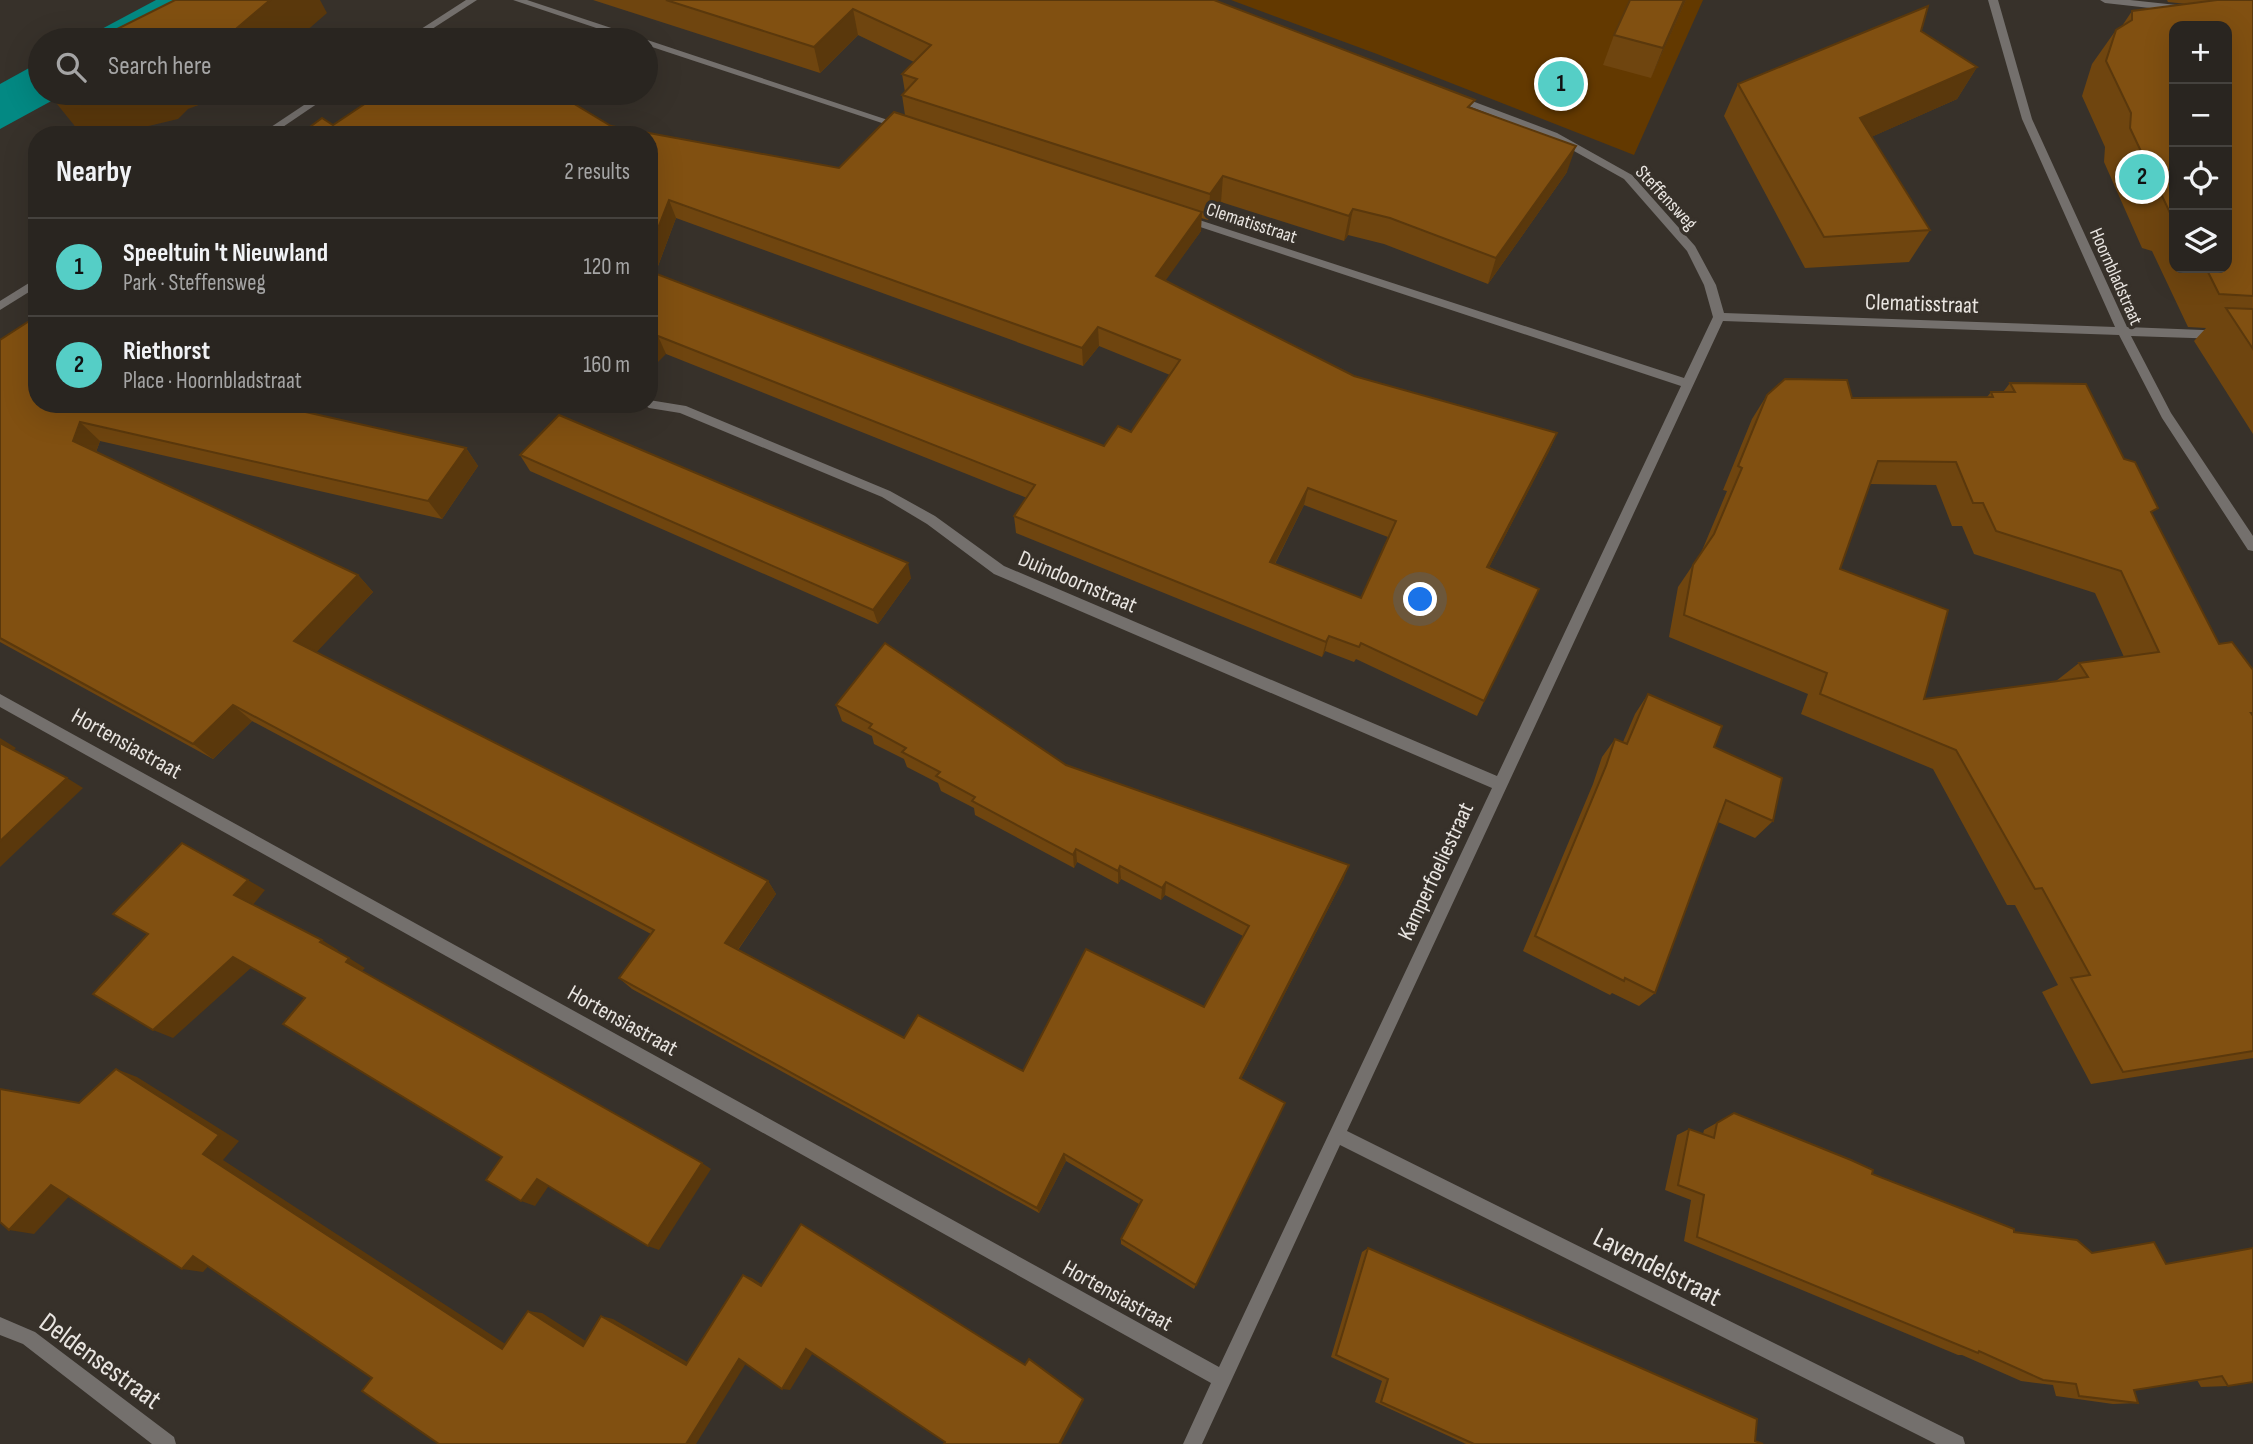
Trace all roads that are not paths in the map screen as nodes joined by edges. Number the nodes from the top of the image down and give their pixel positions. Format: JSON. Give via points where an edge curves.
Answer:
{"nodes":[{"id":1,"x":471,"y":0,"type":"edge"},
{"id":2,"x":518,"y":0,"type":"edge"},
{"id":3,"x":1993,"y":0,"type":"edge"},
{"id":4,"x":2105,"y":0,"type":"edge"},
{"id":5,"x":2199,"y":10,"type":"edge"},
{"id":6,"x":428,"y":28,"type":"edge"},
{"id":7,"x":604,"y":28,"type":"edge"},
{"id":8,"x":658,"y":46,"type":"edge"},
{"id":9,"x":1449,"y":96,"type":"edge"},
{"id":10,"x":310,"y":105,"type":"edge"},
{"id":11,"x":278,"y":126,"type":"edge"},
{"id":12,"x":921,"y":132,"type":"edge"},
{"id":13,"x":1170,"y":214,"type":"edge"},
{"id":14,"x":28,"y":288,"type":"edge"},
{"id":15,"x":0,"y":306,"type":"edge"},
{"id":16,"x":1719,"y":317,"type":"junction"},
{"id":17,"x":2123,"y":332,"type":"junction"},
{"id":18,"x":2253,"y":336,"type":"edge"},
{"id":19,"x":1688,"y":384,"type":"junction"},
{"id":20,"x":658,"y":405,"type":"edge"},
{"id":21,"x":2253,"y":546,"type":"edge"},
{"id":22,"x":0,"y":700,"type":"edge"},
{"id":23,"x":1500,"y":785,"type":"junction"},
{"id":24,"x":1337,"y":1135,"type":"junction"},
{"id":25,"x":0,"y":1326,"type":"edge"},
{"id":26,"x":1223,"y":1379,"type":"junction"},
{"id":27,"x":167,"y":1444,"type":"edge"},
{"id":28,"x":1192,"y":1444,"type":"edge"},
{"id":29,"x":1956,"y":1444,"type":"edge"}],
"edges":[{"from":1,"to":6,"type":"street"},
{"from":2,"to":7,"type":"street"},
{"from":3,"to":17,"type":"street","name":"Hoornbladstraat","via":[[2027,119]]},
{"from":4,"to":5,"type":"street"},
{"from":8,"to":12,"type":"street"},
{"from":9,"to":16,"type":"street","name":"Steffensweg","via":[[1553,135],[1628,177],[1691,249],[1710,285]]},
{"from":10,"to":11,"type":"street"},
{"from":13,"to":19,"type":"street","name":"Clematisstraat"},
{"from":14,"to":15,"type":"street"},
{"from":16,"to":17,"type":"street","name":"Clematisstraat"},
{"from":16,"to":19,"type":"street","name":"Kamperfoeliestraat"},
{"from":17,"to":18,"type":"street","name":"Clematisstraat"},
{"from":17,"to":21,"type":"street","name":"Hoornbladstraat","via":[[2166,415]]},
{"from":19,"to":23,"type":"street","name":"Kamperfoeliestraat"},
{"from":20,"to":23,"type":"street","name":"Duindoornstraat","via":[[682,409],[886,494],[931,520],[999,570]]},
{"from":22,"to":26,"type":"street","name":"Hortensiastraat"},
{"from":23,"to":24,"type":"street","name":"Kamperfoeliestraat"},
{"from":24,"to":26,"type":"street","name":"Kamperfoeliestraat"},
{"from":24,"to":29,"type":"street","name":"Lavendelstraat"},
{"from":25,"to":27,"type":"street","name":"Deldensestraat","via":[[29,1338]]},
{"from":26,"to":28,"type":"street","name":"Kamperfoeliestraat"}]}
